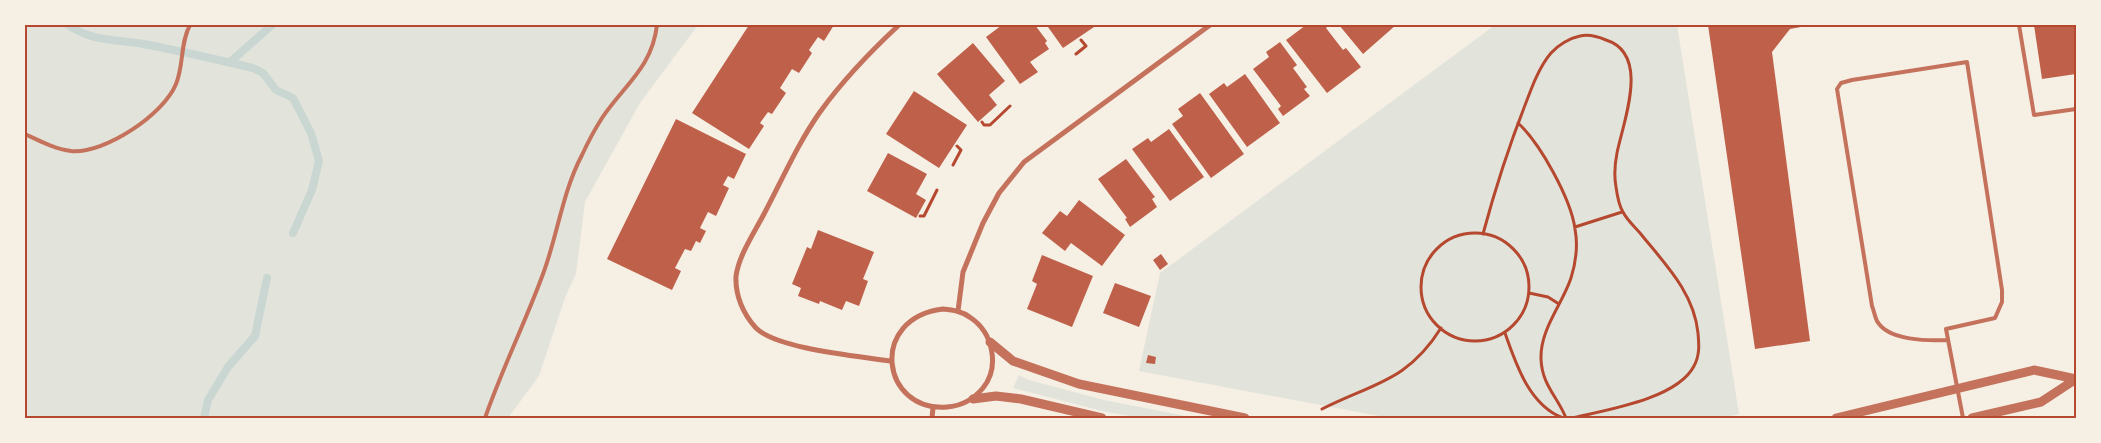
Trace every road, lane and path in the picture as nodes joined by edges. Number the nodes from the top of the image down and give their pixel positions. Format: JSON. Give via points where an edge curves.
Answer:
{"nodes":[{"id":1,"x":190,"y":25,"type":"edge"},
{"id":2,"x":657,"y":25,"type":"edge"},
{"id":3,"x":899,"y":25,"type":"edge"},
{"id":4,"x":1210,"y":25,"type":"edge"},
{"id":5,"x":2019,"y":25,"type":"edge"},
{"id":6,"x":1081,"y":40,"type":"dead end"},
{"id":7,"x":1076,"y":54,"type":"dead end"},
{"id":8,"x":1010,"y":106,"type":"dead end"},
{"id":9,"x":2076,"y":109,"type":"edge"},
{"id":10,"x":982,"y":122,"type":"dead end"},
{"id":11,"x":1518,"y":123,"type":"junction"},
{"id":12,"x":25,"y":134,"type":"edge"},
{"id":13,"x":957,"y":146,"type":"dead end"},
{"id":14,"x":953,"y":165,"type":"dead end"},
{"id":15,"x":937,"y":190,"type":"dead end"},
{"id":16,"x":1622,"y":212,"type":"junction"},
{"id":17,"x":920,"y":216,"type":"dead end"},
{"id":18,"x":1575,"y":227,"type":"junction"},
{"id":19,"x":1484,"y":234,"type":"junction"},
{"id":20,"x":25,"y":246,"type":"edge"},
{"id":21,"x":25,"y":262,"type":"edge"},
{"id":22,"x":1529,"y":293,"type":"junction"},
{"id":23,"x":1559,"y":304,"type":"junction"},
{"id":24,"x":958,"y":311,"type":"junction"},
{"id":25,"x":1441,"y":328,"type":"junction"},
{"id":26,"x":1504,"y":332,"type":"junction"},
{"id":27,"x":1948,"y":340,"type":"junction"},
{"id":28,"x":990,"y":342,"type":"junction"},
{"id":29,"x":890,"y":361,"type":"junction"},
{"id":30,"x":2076,"y":378,"type":"edge"},
{"id":31,"x":1957,"y":389,"type":"junction"},
{"id":32,"x":973,"y":399,"type":"junction"},
{"id":33,"x":934,"y":408,"type":"junction"},
{"id":34,"x":1322,"y":409,"type":"dead end"},
{"id":35,"x":485,"y":418,"type":"edge"},
{"id":36,"x":932,"y":418,"type":"edge"},
{"id":37,"x":1102,"y":418,"type":"edge"},
{"id":38,"x":1245,"y":418,"type":"edge"},
{"id":39,"x":1564,"y":418,"type":"edge"},
{"id":40,"x":1572,"y":418,"type":"edge"},
{"id":41,"x":1836,"y":418,"type":"edge"},
{"id":42,"x":1963,"y":418,"type":"edge"},
{"id":43,"x":1972,"y":418,"type":"edge"}],
"edges":[{"from":1,"to":12,"type":"lane","via":[[185,34],[176,86],[162,106],[130,130],[106,144],[73,151],[45,144]]},
{"from":2,"to":35,"type":"lane","via":[[647,61],[603,117],[567,186],[544,271]]},
{"from":3,"to":29,"type":"street","via":[[820,112],[744,252],[736,276],[737,296],[746,316],[757,329],[775,340]]},
{"from":4,"to":24,"type":"street","via":[[1024,162],[999,193],[984,223],[963,272]]},
{"from":5,"to":9,"type":"lane","via":[[2034,115]]},
{"from":6,"to":7,"type":"path","via":[[1086,46]]},
{"from":8,"to":10,"type":"path","via":[[990,125]]},
{"from":11,"to":16,"type":"path","via":[[1539,71],[1551,52],[1564,42],[1581,36],[1614,43],[1629,62],[1632,74],[1616,155],[1616,186]]},
{"from":11,"to":18,"type":"path","via":[[1542,152]]},
{"from":11,"to":19,"type":"path"},
{"from":13,"to":14,"type":"path","via":[[961,150]]},
{"from":15,"to":17,"type":"path","via":[[924,216]]},
{"from":16,"to":18,"type":"path"},
{"from":16,"to":40,"type":"path","via":[[1672,271],[1686,293],[1694,310],[1700,349],[1688,377],[1676,385],[1630,405]]},
{"from":18,"to":23,"type":"path","via":[[1576,257]]},
{"from":19,"to":22,"type":"path","via":[[1507,243],[1516,252],[1528,274]]},
{"from":19,"to":25,"type":"path","via":[[1468,234],[1441,245],[1424,270],[1423,300],[1428,314]]},
{"from":20,"to":21,"type":"lane"},
{"from":22,"to":23,"type":"path","via":[[1548,297]]},
{"from":22,"to":26,"type":"path","via":[[1523,312]]},
{"from":23,"to":39,"type":"path","via":[[1543,342],[1541,358],[1548,388],[1561,407]]},
{"from":24,"to":28,"type":"street","via":[[972,318]]},
{"from":24,"to":29,"type":"street","via":[[928,310],[914,317],[902,328]]},
{"from":25,"to":26,"type":"path","via":[[1457,337],[1478,341]]},
{"from":25,"to":34,"type":"path","via":[[1423,354],[1400,373]]},
{"from":26,"to":39,"type":"path","via":[[1524,380],[1540,403],[1551,413]]},
{"from":27,"to":27,"type":"lane","via":[[1946,329],[1995,318],[2002,302],[1967,62],[1852,80],[1841,83],[1837,89],[1872,306],[1878,323],[1886,330],[1918,341]]},
{"from":27,"to":31,"type":"lane"},
{"from":28,"to":32,"type":"street","via":[[991,372]]},
{"from":28,"to":38,"type":"street","via":[[1014,361],[1079,384]]},
{"from":29,"to":33,"type":"street","via":[[901,387],[912,399]]},
{"from":30,"to":31,"type":"street","via":[[2034,370]]},
{"from":30,"to":43,"type":"street","via":[[2040,402]]},
{"from":31,"to":41,"type":"street"},
{"from":31,"to":42,"type":"lane"},
{"from":32,"to":33,"type":"street","via":[[958,406]]},
{"from":32,"to":37,"type":"street","via":[[996,396],[1021,399]]},
{"from":33,"to":36,"type":"street"}]}
